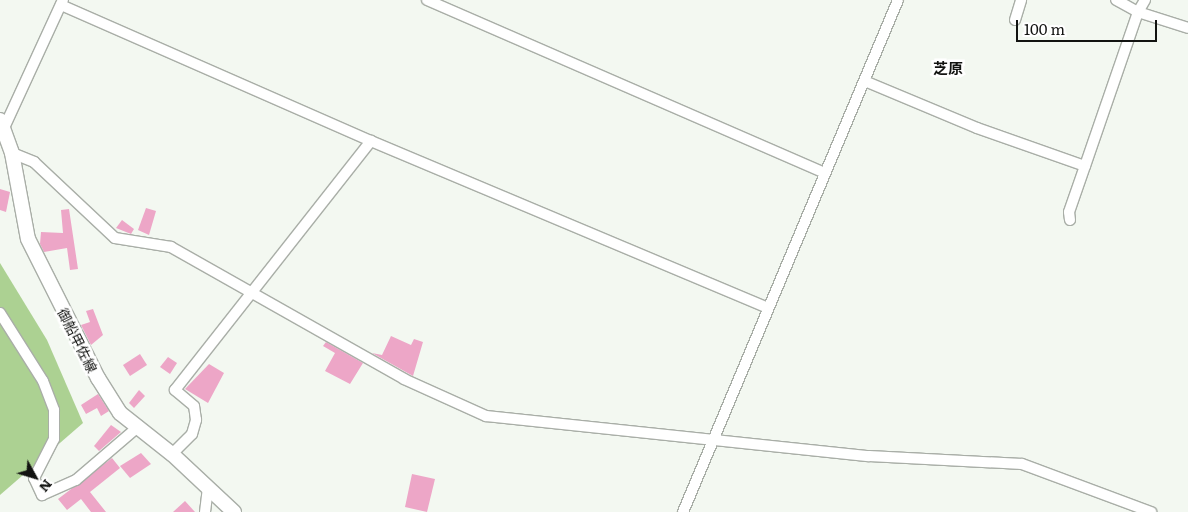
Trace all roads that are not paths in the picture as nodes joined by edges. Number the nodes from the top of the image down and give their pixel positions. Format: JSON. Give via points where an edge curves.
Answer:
{"nodes":[{"id":1,"x":427,"y":0,"type":"edge"},
{"id":2,"x":898,"y":0,"type":"edge"},
{"id":3,"x":1021,"y":0,"type":"edge"},
{"id":4,"x":1116,"y":0,"type":"edge"},
{"id":5,"x":1145,"y":0,"type":"edge"},
{"id":6,"x":62,"y":2,"type":"edge"},
{"id":7,"x":1138,"y":12,"type":"junction"},
{"id":8,"x":1015,"y":20,"type":"dead end"},
{"id":9,"x":1188,"y":28,"type":"edge"},
{"id":10,"x":866,"y":82,"type":"junction"},
{"id":11,"x":2,"y":124,"type":"edge"},
{"id":12,"x":370,"y":141,"type":"junction"},
{"id":13,"x":12,"y":153,"type":"junction"},
{"id":14,"x":1085,"y":166,"type":"junction"},
{"id":15,"x":823,"y":172,"type":"junction"},
{"id":16,"x":1070,"y":216,"type":"dead end"},
{"id":17,"x":250,"y":295,"type":"junction"},
{"id":18,"x":766,"y":307,"type":"junction"},
{"id":19,"x":0,"y":312,"type":"edge"},
{"id":20,"x":139,"y":426,"type":"junction"},
{"id":21,"x":714,"y":440,"type":"junction"},
{"id":22,"x":172,"y":454,"type":"junction"},
{"id":23,"x":208,"y":486,"type":"junction"},
{"id":24,"x":205,"y":512,"type":"edge"},
{"id":25,"x":234,"y":512,"type":"edge"},
{"id":26,"x":683,"y":512,"type":"edge"},
{"id":27,"x":1151,"y":512,"type":"edge"}],
"edges":[{"from":1,"to":15,"type":"street"},
{"from":2,"to":10,"type":"street"},
{"from":3,"to":8,"type":"street"},
{"from":4,"to":7,"type":"street"},
{"from":5,"to":7,"type":"street"},
{"from":6,"to":11,"type":"street"},
{"from":6,"to":12,"type":"street"},
{"from":7,"to":9,"type":"street"},
{"from":7,"to":14,"type":"street"},
{"from":10,"to":14,"type":"street","via":[[977,128]]},
{"from":10,"to":15,"type":"street"},
{"from":11,"to":13,"type":"main road","name":"御船甲佐線"},
{"from":12,"to":17,"type":"street"},
{"from":12,"to":18,"type":"street"},
{"from":13,"to":17,"type":"street","via":[[34,162],[115,238],[171,247]]},
{"from":13,"to":20,"type":"main road","name":"御船甲佐線","via":[[28,239],[98,378],[120,413]]},
{"from":14,"to":16,"type":"street"},
{"from":15,"to":18,"type":"street"},
{"from":17,"to":21,"type":"street","via":[[404,379],[486,416]]},
{"from":17,"to":22,"type":"street","via":[[175,390],[194,406],[196,420],[192,434]]},
{"from":18,"to":21,"type":"street"},
{"from":19,"to":20,"type":"street","via":[[43,381],[54,410],[54,440],[34,478],[42,495],[76,480]]},
{"from":20,"to":22,"type":"main road","name":"御船甲佐線"},
{"from":21,"to":26,"type":"street"},
{"from":21,"to":27,"type":"street","via":[[869,456],[1022,464]]},
{"from":22,"to":23,"type":"main road","name":"御船甲佐線"},
{"from":23,"to":24,"type":"street"},
{"from":23,"to":25,"type":"main road","name":"御船甲佐線"}]}
